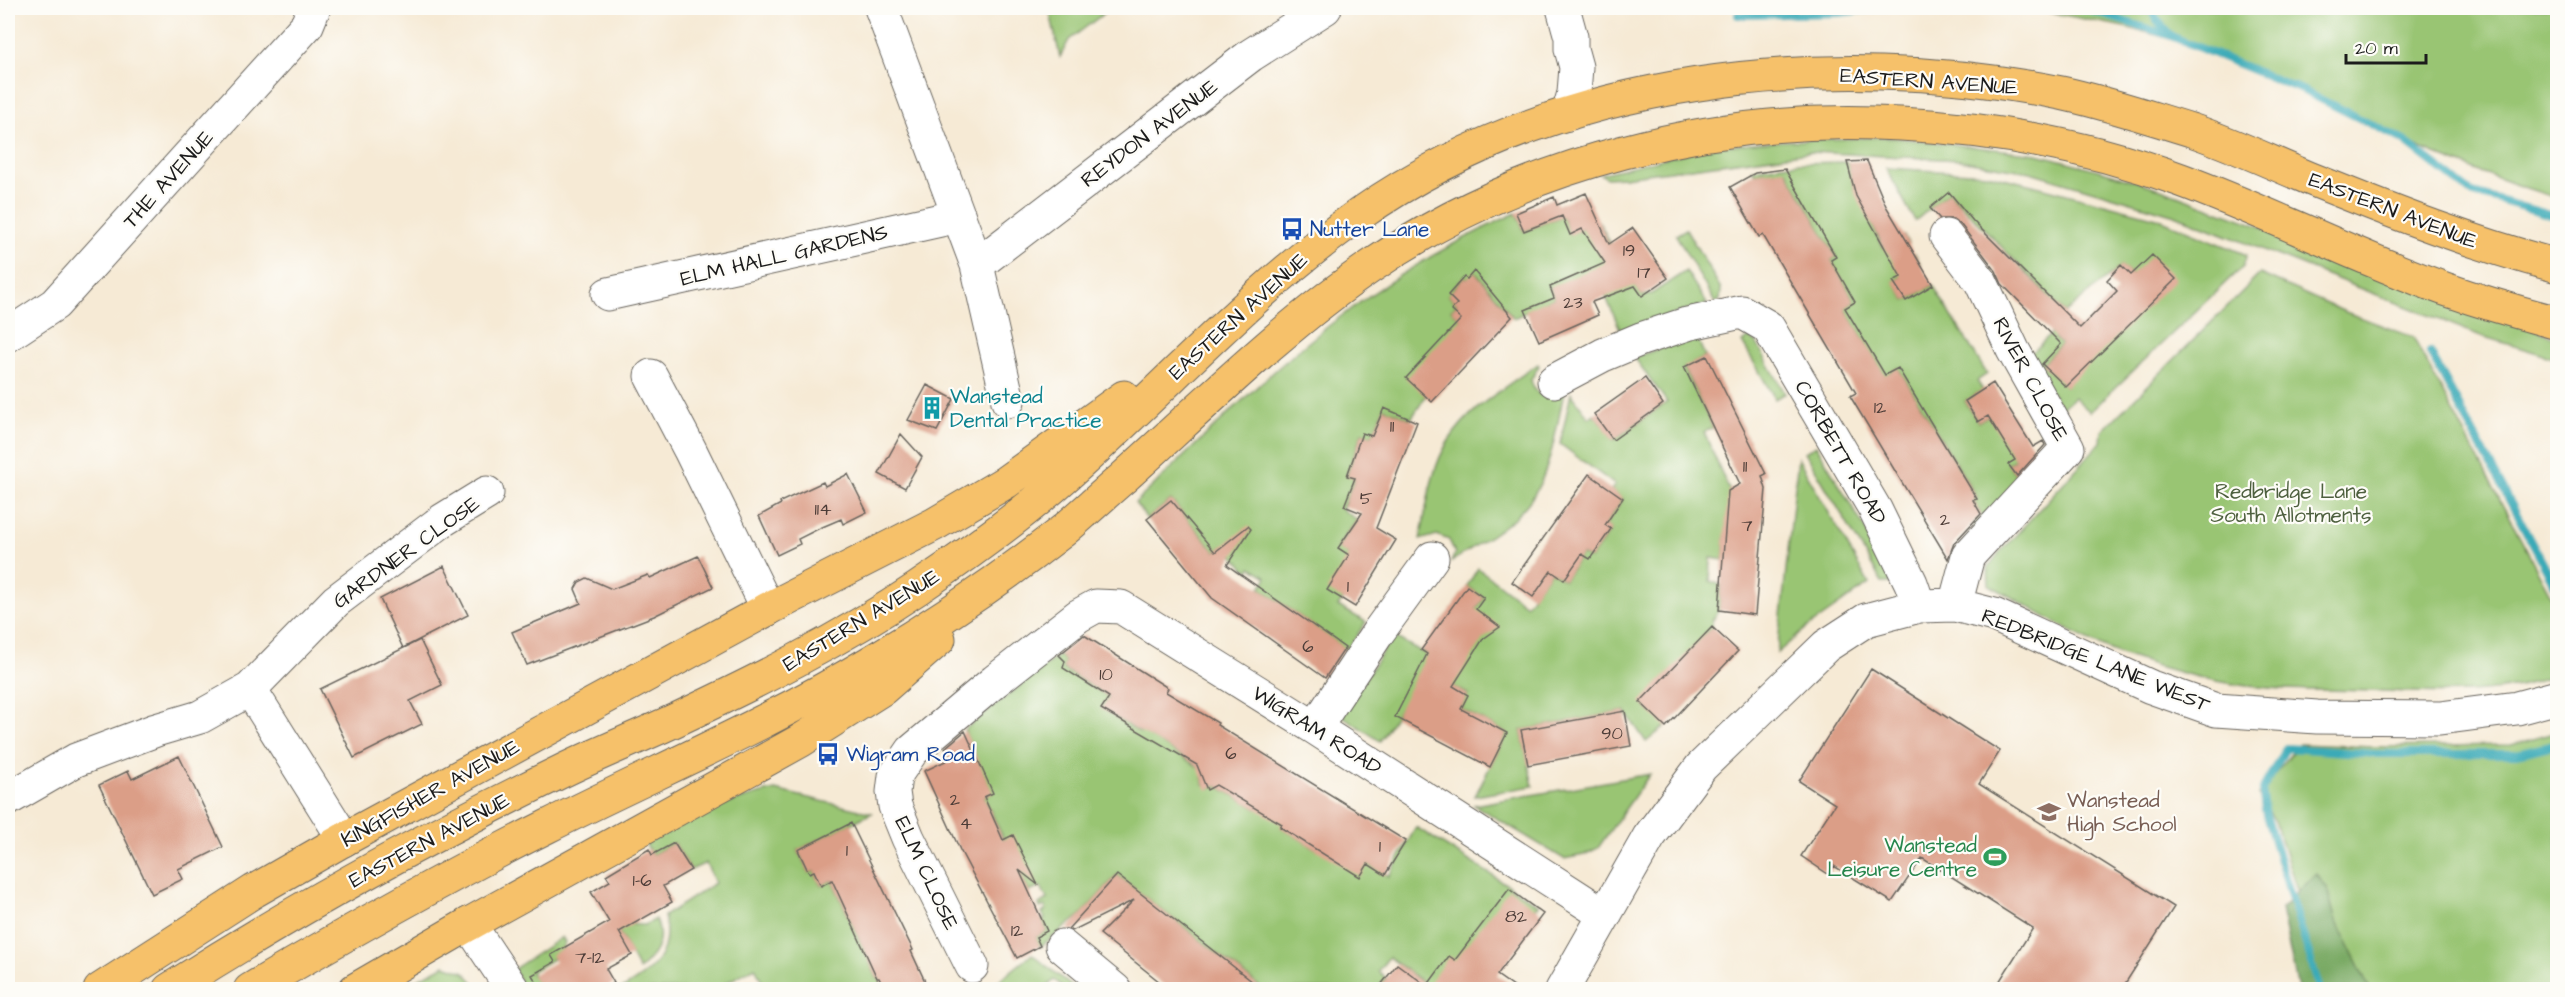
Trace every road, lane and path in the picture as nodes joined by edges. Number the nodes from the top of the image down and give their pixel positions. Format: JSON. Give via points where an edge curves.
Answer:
{"nodes":[{"id":1,"x":314,"y":8,"type":"edge"},
{"id":2,"x":881,"y":8,"type":"edge"},
{"id":3,"x":1325,"y":8,"type":"edge"},
{"id":4,"x":1567,"y":22,"type":"edge"},
{"id":5,"x":1568,"y":114,"type":"junction"},
{"id":6,"x":959,"y":216,"type":"junction"},
{"id":7,"x":1946,"y":236,"type":"dead end"},
{"id":8,"x":977,"y":265,"type":"junction"},
{"id":9,"x":2558,"y":266,"type":"edge"},
{"id":10,"x":608,"y":294,"type":"dead end"},
{"id":11,"x":1241,"y":310,"type":"junction"},
{"id":12,"x":2558,"y":323,"type":"edge"},
{"id":13,"x":8,"y":336,"type":"edge"},
{"id":14,"x":651,"y":376,"type":"dead end"},
{"id":15,"x":1554,"y":381,"type":"dead end"},
{"id":16,"x":1008,"y":401,"type":"dead end"},
{"id":17,"x":487,"y":493,"type":"dead end"},
{"id":18,"x":1067,"y":528,"type":"junction"},
{"id":19,"x":1432,"y":558,"type":"dead end"},
{"id":20,"x":1954,"y":605,"type":"junction"},
{"id":21,"x":1919,"y":606,"type":"junction"},
{"id":22,"x":768,"y":609,"type":"junction"},
{"id":23,"x":250,"y":689,"type":"junction"},
{"id":24,"x":2558,"y":696,"type":"edge"},
{"id":25,"x":1316,"y":728,"type":"junction"},
{"id":26,"x":895,"y":777,"type":"joint"},
{"id":27,"x":8,"y":799,"type":"edge"},
{"id":28,"x":343,"y":840,"type":"junction"},
{"id":29,"x":1605,"y":915,"type":"junction"},
{"id":30,"x":469,"y":924,"type":"junction"},
{"id":31,"x":1062,"y":946,"type":"dead end"},
{"id":32,"x":972,"y":966,"type":"dead end"},
{"id":33,"x":100,"y":990,"type":"edge"},
{"id":34,"x":169,"y":990,"type":"edge"},
{"id":35,"x":250,"y":990,"type":"edge"},
{"id":36,"x":355,"y":990,"type":"edge"},
{"id":37,"x":513,"y":990,"type":"edge"},
{"id":38,"x":1115,"y":990,"type":"edge"},
{"id":39,"x":1562,"y":990,"type":"edge"}],
"edges":[{"from":1,"to":13,"type":"street","name":"THE AVENUE","via":[[307,25],[55,304]]},
{"from":2,"to":6,"type":"street"},
{"from":3,"to":8,"type":"street","name":"REYDON AVENUE","via":[[1251,55]]},
{"from":4,"to":5,"type":"street","via":[[1576,77]]},
{"from":5,"to":9,"type":"main road","name":"EASTERN AVENUE","via":[[1701,84],[1797,73],[1879,73],[1971,80],[2065,94],[2199,133],[2406,218]]},
{"from":5,"to":11,"type":"main road","name":"EASTERN AVENUE","via":[[1515,132],[1431,171],[1367,209]]},
{"from":6,"to":8,"type":"street"},
{"from":6,"to":10,"type":"street","name":"ELM HALL GARDENS"},
{"from":7,"to":20,"type":"street","name":"RIVER CLOSE","via":[[1981,282],[2013,350],[2068,448],[1968,555]]},
{"from":8,"to":16,"type":"street"},
{"from":11,"to":22,"type":"main road","name":"KINGFISHER AVENUE","via":[[1006,482],[935,524]]},
{"from":11,"to":34,"type":"main road","name":"EASTERN AVENUE","via":[[1069,473],[999,531],[891,606],[749,684],[457,823],[261,932]]},
{"from":12,"to":18,"type":"main road","name":"EASTERN AVENUE","via":[[2445,289],[2184,181],[2051,143],[1968,129],[1893,123],[1808,123],[1723,133],[1642,148],[1564,170],[1452,216],[1410,241],[1345,284],[1286,333]]},
{"from":14,"to":22,"type":"street"},
{"from":15,"to":21,"type":"street","name":"CORBETT ROAD","via":[[1603,355],[1687,324],[1742,312],[1768,327],[1875,509]]},
{"from":17,"to":23,"type":"street","name":"GARDNER CLOSE","via":[[443,520],[336,601]]},
{"from":18,"to":30,"type":"main road","via":[[882,689],[780,752]]},
{"from":18,"to":35,"type":"main road","name":"EASTERN AVENUE","via":[[962,605],[871,663],[736,736],[536,832],[365,923]]},
{"from":19,"to":25,"type":"street"},
{"from":20,"to":21,"type":"street","name":"REDBRIDGE LANE WEST"},
{"from":20,"to":24,"type":"street","name":"REDBRIDGE LANE WEST","via":[[1994,615],[2151,687],[2216,710],[2317,717],[2440,718],[2517,708]]},
{"from":21,"to":29,"type":"street","name":"REDBRIDGE LANE WEST","via":[[1866,620],[1826,646],[1747,721],[1701,767],[1649,837]]},
{"from":22,"to":28,"type":"main road","name":"KINGFISHER AVENUE"},
{"from":23,"to":27,"type":"street","name":"GARDNER CLOSE","via":[[200,717],[76,760]]},
{"from":23,"to":28,"type":"street"},
{"from":25,"to":26,"type":"street","name":"WIGRAM ROAD","via":[[1121,607],[1096,606],[1004,674],[912,751]]},
{"from":25,"to":29,"type":"street","name":"WIGRAM ROAD"},
{"from":26,"to":32,"type":"street","name":"ELM CLOSE","via":[[895,806],[908,838]]},
{"from":28,"to":33,"type":"main road","name":"KINGFISHER AVENUE","via":[[254,891]]},
{"from":29,"to":39,"type":"street","name":"REDBRIDGE LANE WEST"},
{"from":30,"to":36,"type":"main road"},
{"from":30,"to":37,"type":"street"},
{"from":31,"to":38,"type":"street"}]}
